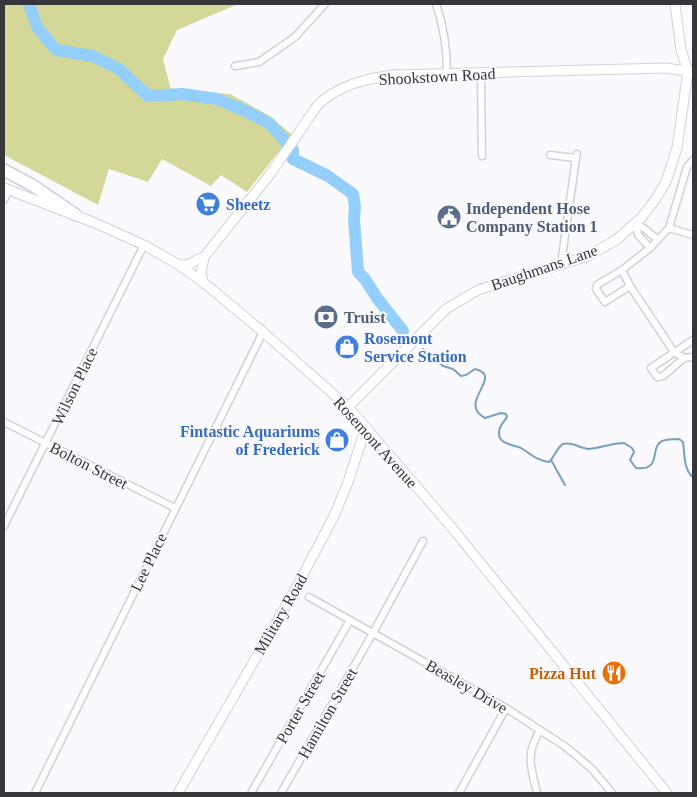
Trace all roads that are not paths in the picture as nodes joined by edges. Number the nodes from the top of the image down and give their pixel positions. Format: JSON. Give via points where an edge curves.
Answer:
{"nodes":[{"id":1,"x":325,"y":4,"type":"edge"},
{"id":2,"x":436,"y":4,"type":"edge"},
{"id":3,"x":674,"y":4,"type":"edge"},
{"id":4,"x":235,"y":66,"type":"dead end"},
{"id":5,"x":691,"y":71,"type":"edge"},
{"id":6,"x":447,"y":74,"type":"junction"},
{"id":7,"x":481,"y":74,"type":"junction"},
{"id":8,"x":550,"y":154,"type":"dead end"},
{"id":9,"x":482,"y":156,"type":"dead end"},
{"id":10,"x":693,"y":160,"type":"edge"},
{"id":11,"x":4,"y":170,"type":"edge"},
{"id":12,"x":6,"y":189,"type":"edge"},
{"id":13,"x":4,"y":200,"type":"edge"},
{"id":14,"x":76,"y":215,"type":"junction"},
{"id":15,"x":636,"y":224,"type":"junction"},
{"id":16,"x":669,"y":228,"type":"junction"},
{"id":17,"x":693,"y":235,"type":"edge"},
{"id":18,"x":658,"y":240,"type":"junction"},
{"id":19,"x":144,"y":245,"type":"junction"},
{"id":20,"x":650,"y":248,"type":"junction"},
{"id":21,"x":204,"y":257,"type":"junction"},
{"id":22,"x":561,"y":261,"type":"junction"},
{"id":23,"x":179,"y":265,"type":"junction"},
{"id":24,"x":622,"y":270,"type":"junction"},
{"id":25,"x":203,"y":282,"type":"junction"},
{"id":26,"x":630,"y":286,"type":"junction"},
{"id":27,"x":263,"y":332,"type":"junction"},
{"id":28,"x":693,"y":340,"type":"edge"},
{"id":29,"x":674,"y":352,"type":"junction"},
{"id":30,"x":693,"y":357,"type":"edge"},
{"id":31,"x":684,"y":358,"type":"junction"},
{"id":32,"x":348,"y":407,"type":"junction"},
{"id":33,"x":4,"y":422,"type":"edge"},
{"id":34,"x":366,"y":427,"type":"junction"},
{"id":35,"x":46,"y":443,"type":"junction"},
{"id":36,"x":175,"y":508,"type":"junction"},
{"id":37,"x":4,"y":526,"type":"edge"},
{"id":38,"x":424,"y":541,"type":"dead end"},
{"id":39,"x":309,"y":597,"type":"dead end"},
{"id":40,"x":350,"y":620,"type":"junction"},
{"id":41,"x":373,"y":633,"type":"junction"},
{"id":42,"x":506,"y":708,"type":"junction"},
{"id":43,"x":540,"y":730,"type":"junction"},
{"id":44,"x":35,"y":793,"type":"edge"},
{"id":45,"x":178,"y":793,"type":"edge"},
{"id":46,"x":251,"y":793,"type":"edge"},
{"id":47,"x":281,"y":793,"type":"edge"},
{"id":48,"x":459,"y":793,"type":"edge"},
{"id":49,"x":537,"y":793,"type":"edge"},
{"id":50,"x":612,"y":793,"type":"edge"},
{"id":51,"x":667,"y":793,"type":"edge"}],
"edges":[{"from":1,"to":4,"type":"street","via":[[295,37],[259,62]]},
{"from":2,"to":6,"type":"street","via":[[447,51]]},
{"from":3,"to":5,"type":"main road","name":"Baughmans Lane","via":[[681,50]]},
{"from":5,"to":7,"type":"main road","name":"Shookstown Road","via":[[666,68]]},
{"from":5,"to":15,"type":"main road","name":"Baughmans Lane","via":[[677,148],[655,200]]},
{"from":6,"to":7,"type":"main road","name":"Shookstown Road"},
{"from":6,"to":21,"type":"main road","name":"Shookstown Road","via":[[375,78],[326,96],[271,173]]},
{"from":7,"to":9,"type":"street"},
{"from":8,"to":22,"type":"street","via":[[577,156]]},
{"from":10,"to":16,"type":"street","via":[[687,167]]},
{"from":11,"to":14,"type":"highway"},
{"from":12,"to":13,"type":"street"},
{"from":12,"to":14,"type":"main road","name":"Rosemont Avenue"},
{"from":14,"to":19,"type":"main road","name":"Rosemont Avenue"},
{"from":15,"to":18,"type":"street"},
{"from":15,"to":20,"type":"street","via":[[638,235]]},
{"from":15,"to":22,"type":"main road","name":"Baughmans Lane","via":[[588,256]]},
{"from":16,"to":17,"type":"street"},
{"from":16,"to":18,"type":"street"},
{"from":18,"to":20,"type":"street"},
{"from":19,"to":23,"type":"main road","name":"Rosemont Avenue"},
{"from":19,"to":35,"type":"street","name":"Wilson Place"},
{"from":20,"to":24,"type":"street"},
{"from":21,"to":23,"type":"main road","via":[[190,265]]},
{"from":21,"to":25,"type":"main road"},
{"from":22,"to":32,"type":"main road","name":"Baughmans Lane","via":[[478,290],[446,309]]},
{"from":23,"to":25,"type":"main road","name":"Rosemont Avenue"},
{"from":24,"to":26,"type":"street"},
{"from":24,"to":26,"type":"street","via":[[596,288],[605,302]]},
{"from":25,"to":27,"type":"main road","name":"Rosemont Avenue"},
{"from":26,"to":29,"type":"street"},
{"from":27,"to":32,"type":"main road","name":"Rosemont Avenue"},
{"from":27,"to":36,"type":"street","name":"Lee Place"},
{"from":28,"to":29,"type":"street"},
{"from":29,"to":31,"type":"street"},
{"from":29,"to":31,"type":"street","via":[[651,368],[657,376],[663,376]]},
{"from":30,"to":31,"type":"street"},
{"from":32,"to":34,"type":"main road","name":"Rosemont Avenue"},
{"from":33,"to":35,"type":"street","name":"Bolton Street"},
{"from":34,"to":45,"type":"main road","name":"Military Road","via":[[334,516]]},
{"from":34,"to":51,"type":"main road","name":"Rosemont Avenue"},
{"from":35,"to":36,"type":"street","name":"Bolton Street"},
{"from":35,"to":37,"type":"street","name":"Wilson Place"},
{"from":36,"to":44,"type":"street","name":"Lee Place"},
{"from":38,"to":41,"type":"street","name":"Hamilton Street"},
{"from":39,"to":40,"type":"street","name":"Beasley Drive"},
{"from":40,"to":41,"type":"street","name":"Beasley Drive"},
{"from":40,"to":46,"type":"street","name":"Porter Street"},
{"from":41,"to":42,"type":"street","name":"Beasley Drive"},
{"from":41,"to":47,"type":"street","name":"Hamilton Street"},
{"from":42,"to":43,"type":"street","name":"Beasley Drive"},
{"from":42,"to":48,"type":"street"},
{"from":43,"to":49,"type":"street","via":[[530,753]]},
{"from":43,"to":50,"type":"street","name":"Beasley Drive","via":[[574,752]]}]}
